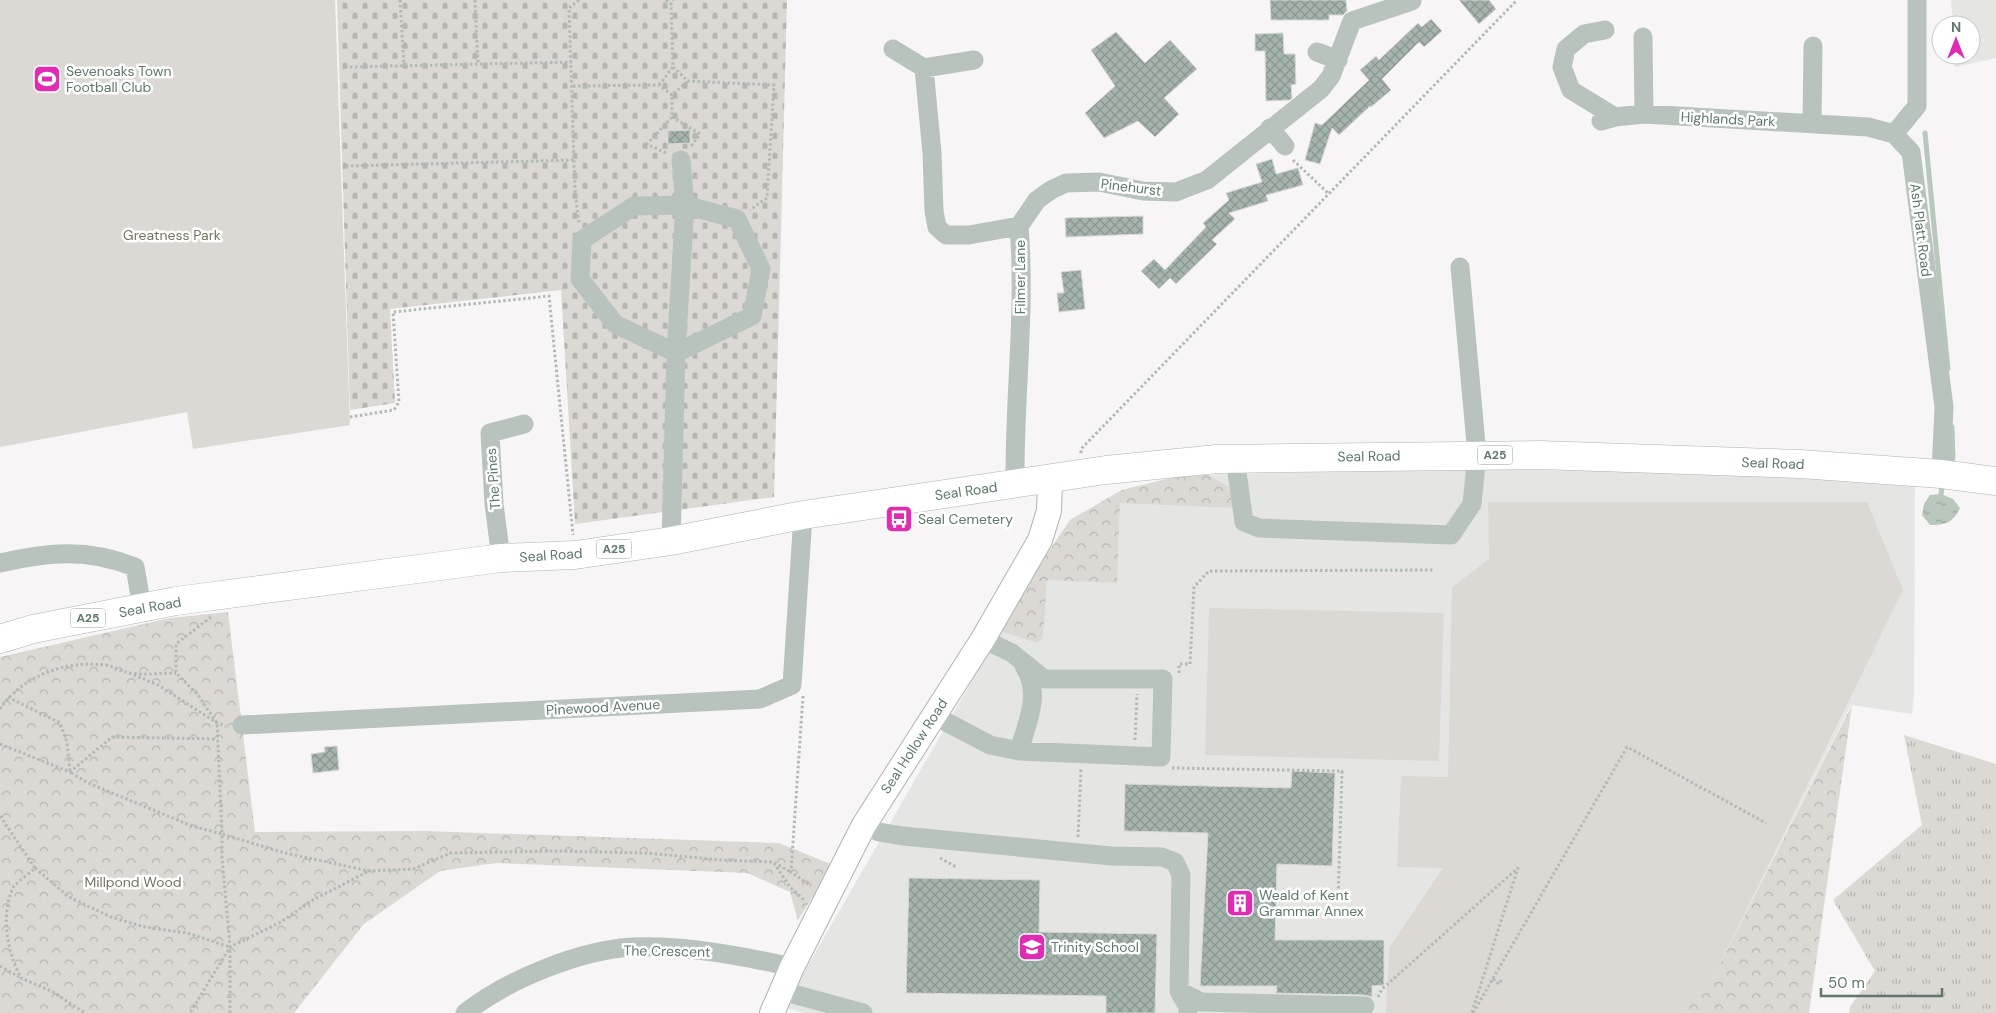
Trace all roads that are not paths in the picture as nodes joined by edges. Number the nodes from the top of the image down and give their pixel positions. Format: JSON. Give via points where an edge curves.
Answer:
{"nodes":[{"id":1,"x":1412,"y":0,"type":"edge"},
{"id":2,"x":1917,"y":0,"type":"edge"},
{"id":3,"x":1605,"y":30,"type":"dead end"},
{"id":4,"x":1643,"y":37,"type":"dead end"},
{"id":5,"x":1813,"y":46,"type":"dead end"},
{"id":6,"x":892,"y":49,"type":"dead end"},
{"id":7,"x":1317,"y":52,"type":"dead end"},
{"id":8,"x":974,"y":60,"type":"dead end"},
{"id":9,"x":1338,"y":60,"type":"junction"},
{"id":10,"x":924,"y":68,"type":"junction"},
{"id":11,"x":1644,"y":114,"type":"junction"},
{"id":12,"x":1812,"y":123,"type":"junction"},
{"id":13,"x":1270,"y":128,"type":"junction"},
{"id":14,"x":1894,"y":134,"type":"junction"},
{"id":15,"x":1286,"y":146,"type":"road end"},
{"id":16,"x":681,"y":160,"type":"road end"},
{"id":17,"x":685,"y":205,"type":"junction"},
{"id":18,"x":1019,"y":226,"type":"junction"},
{"id":19,"x":1460,"y":267,"type":"dead end"},
{"id":20,"x":676,"y":353,"type":"junction"},
{"id":21,"x":524,"y":424,"type":"dead end"},
{"id":22,"x":1477,"y":455,"type":"junction"},
{"id":23,"x":1235,"y":458,"type":"junction"},
{"id":24,"x":1941,"y":474,"type":"junction"},
{"id":25,"x":1050,"y":480,"type":"junction"},
{"id":26,"x":1996,"y":481,"type":"edge"},
{"id":27,"x":1015,"y":484,"type":"junction"},
{"id":28,"x":803,"y":515,"type":"junction"},
{"id":29,"x":671,"y":542,"type":"junction"},
{"id":30,"x":501,"y":558,"type":"junction"},
{"id":31,"x":0,"y":563,"type":"edge"},
{"id":32,"x":142,"y":607,"type":"junction"},
{"id":33,"x":0,"y":639,"type":"edge"},
{"id":34,"x":984,"y":639,"type":"junction"},
{"id":35,"x":1022,"y":663,"type":"junction"},
{"id":36,"x":933,"y":715,"type":"junction"},
{"id":37,"x":242,"y":725,"type":"dead end"},
{"id":38,"x":1019,"y":751,"type":"junction"},
{"id":39,"x":864,"y":825,"type":"junction"},
{"id":40,"x":792,"y":967,"type":"junction"},
{"id":41,"x":1179,"y":991,"type":"junction"},
{"id":42,"x":782,"y":992,"type":"junction"},
{"id":43,"x":1365,"y":1006,"type":"road end"},
{"id":44,"x":464,"y":1013,"type":"edge"},
{"id":45,"x":772,"y":1013,"type":"edge"},
{"id":46,"x":863,"y":1013,"type":"edge"},
{"id":47,"x":1188,"y":1013,"type":"edge"}],
"edges":[{"from":1,"to":9,"type":"street","name":"Pinehurst","via":[[1352,20]]},
{"from":2,"to":14,"type":"street","via":[[1917,106]]},
{"from":3,"to":11,"type":"street","name":"Highlands Park","via":[[1584,34],[1566,49],[1562,67],[1571,90],[1608,119]]},
{"from":4,"to":11,"type":"street"},
{"from":5,"to":12,"type":"street"},
{"from":6,"to":10,"type":"street"},
{"from":7,"to":9,"type":"street"},
{"from":8,"to":10,"type":"street"},
{"from":9,"to":13,"type":"street","name":"Pinehurst","via":[[1321,89]]},
{"from":10,"to":18,"type":"street","name":"Filmer Lane","via":[[937,227],[946,235],[961,235]]},
{"from":11,"to":12,"type":"street","name":"Highlands Park"},
{"from":12,"to":14,"type":"street","name":"Highlands Park","via":[[1868,127]]},
{"from":13,"to":15,"type":"street"},
{"from":13,"to":18,"type":"street","name":"Pinehurst","via":[[1208,180],[1176,192],[1143,191],[1099,182],[1066,183],[1037,200]]},
{"from":14,"to":24,"type":"street","name":"Ash Platt Road","via":[[1911,152],[1944,407]]},
{"from":16,"to":17,"type":"street"},
{"from":17,"to":20,"type":"street"},
{"from":17,"to":20,"type":"street","via":[[737,219],[761,268],[752,316]]},
{"from":17,"to":20,"type":"street","via":[[634,206],[582,240],[580,279],[615,324]]},
{"from":18,"to":27,"type":"street","name":"Filmer Lane","via":[[1023,271]]},
{"from":19,"to":22,"type":"street"},
{"from":20,"to":29,"type":"street"},
{"from":21,"to":30,"type":"street","name":"The Pines","via":[[490,433]]},
{"from":22,"to":23,"type":"highway","name":"Seal Road","number":"A25"},
{"from":22,"to":23,"type":"street","via":[[1472,504],[1451,535],[1259,528],[1244,522]]},
{"from":22,"to":24,"type":"highway","name":"Seal Road","number":"A25","via":[[1800,464]]},
{"from":23,"to":25,"type":"highway","name":"Seal Road","number":"A25","via":[[1106,470]]},
{"from":24,"to":26,"type":"highway","number":"A25"},
{"from":25,"to":27,"type":"highway","name":"Seal Road","number":"A25"},
{"from":25,"to":34,"type":"main road","name":"Seal Hollow Road","via":[[1049,511],[1040,540]]},
{"from":27,"to":28,"type":"highway","name":"Seal Road","number":"A25"},
{"from":28,"to":29,"type":"highway","name":"Seal Road","number":"A25"},
{"from":28,"to":37,"type":"street","name":"Pinewood Avenue","via":[[792,684],[760,699]]},
{"from":29,"to":30,"type":"highway","name":"Seal Road","number":"A25","via":[[575,555]]},
{"from":30,"to":32,"type":"highway","name":"Seal Road","number":"A25"},
{"from":31,"to":32,"type":"street","via":[[34,555],[75,552],[116,560],[135,567]]},
{"from":32,"to":33,"type":"highway","name":"Seal Road","number":"A25","via":[[33,629]]},
{"from":34,"to":35,"type":"street","via":[[1012,653]]},
{"from":34,"to":36,"type":"main road","name":"Seal Hollow Road"},
{"from":35,"to":38,"type":"street","via":[[1034,686],[1031,711]]},
{"from":35,"to":38,"type":"street","via":[[1044,678],[1162,679],[1161,757]]},
{"from":36,"to":38,"type":"street","via":[[990,745]]},
{"from":36,"to":39,"type":"main road","name":"Seal Hollow Road"},
{"from":39,"to":40,"type":"main road","name":"Seal Hollow Road"},
{"from":39,"to":41,"type":"street","via":[[879,832],[902,836],[1078,853],[1162,857],[1175,862],[1181,876]]},
{"from":40,"to":42,"type":"main road","name":"Seal Hollow Road"},
{"from":40,"to":44,"type":"street","name":"The Crescent","via":[[723,952],[633,947],[579,955],[518,981]]},
{"from":41,"to":43,"type":"street","via":[[1201,1002]]},
{"from":41,"to":47,"type":"street"},
{"from":42,"to":45,"type":"main road","name":"Seal Hollow Road"},
{"from":42,"to":46,"type":"street"}]}
